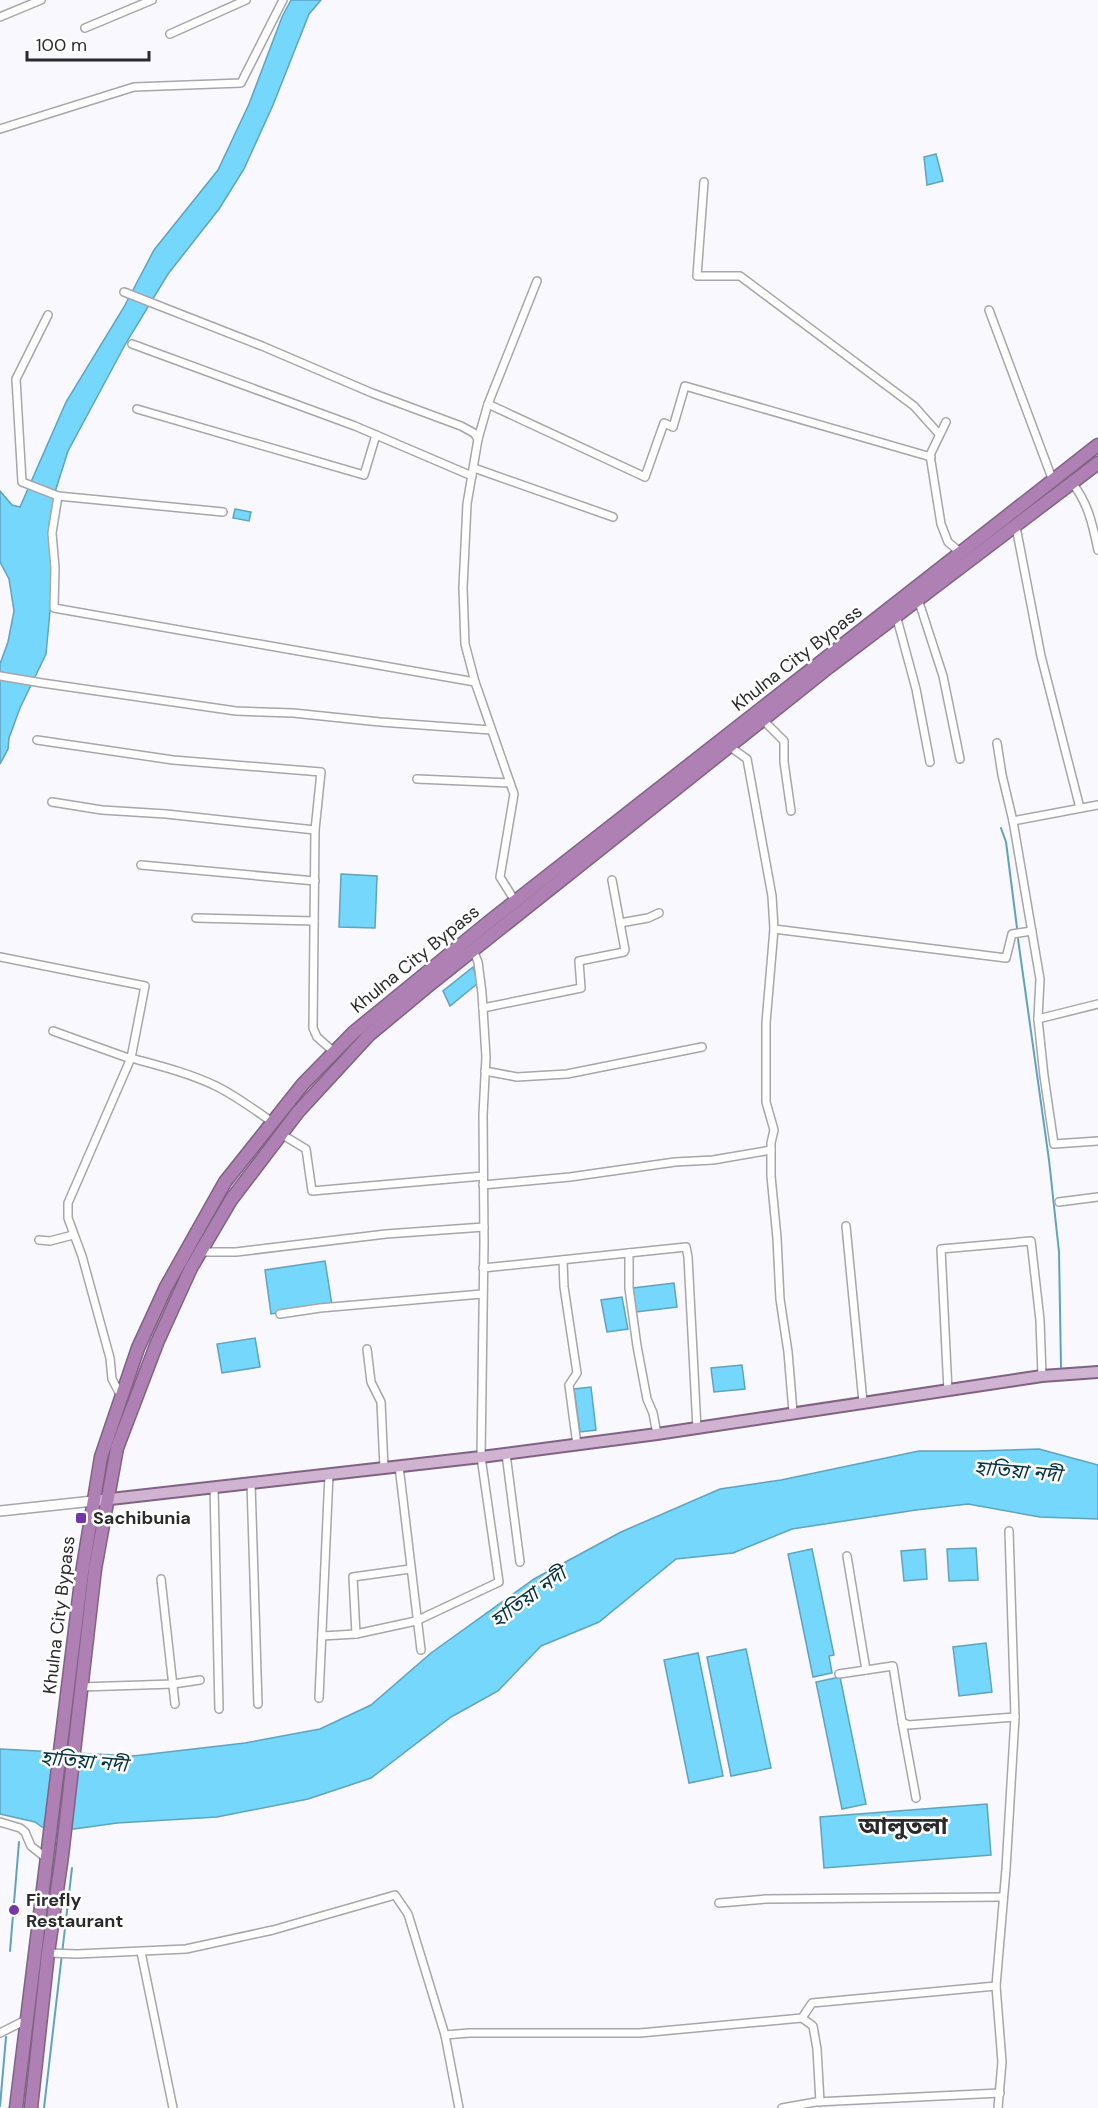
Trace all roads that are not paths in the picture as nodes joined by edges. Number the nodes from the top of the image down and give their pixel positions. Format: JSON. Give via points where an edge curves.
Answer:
{"nodes":[{"id":1,"x":41,"y":0,"type":"edge"},
{"id":2,"x":152,"y":0,"type":"edge"},
{"id":3,"x":246,"y":0,"type":"edge"},
{"id":4,"x":283,"y":0,"type":"edge"},
{"id":5,"x":0,"y":17,"type":"edge"},
{"id":6,"x":86,"y":28,"type":"dead end"},
{"id":7,"x":170,"y":34,"type":"dead end"},
{"id":8,"x":0,"y":129,"type":"edge"},
{"id":9,"x":704,"y":182,"type":"dead end"},
{"id":10,"x":537,"y":281,"type":"dead end"},
{"id":11,"x":127,"y":293,"type":"dead end"},
{"id":12,"x":989,"y":310,"type":"dead end"},
{"id":13,"x":48,"y":315,"type":"dead end"},
{"id":14,"x":132,"y":344,"type":"dead end"},
{"id":15,"x":488,"y":404,"type":"junction"},
{"id":16,"x":137,"y":409,"type":"dead end"},
{"id":17,"x":946,"y":423,"type":"dead end"},
{"id":18,"x":939,"y":434,"type":"junction"},
{"id":19,"x":376,"y":435,"type":"junction"},
{"id":20,"x":478,"y":439,"type":"junction"},
{"id":21,"x":1098,"y":445,"type":"edge"},
{"id":22,"x":931,"y":457,"type":"junction"},
{"id":23,"x":1098,"y":463,"type":"edge"},
{"id":24,"x":473,"y":472,"type":"junction"},
{"id":25,"x":1053,"y":481,"type":"junction"},
{"id":26,"x":1072,"y":483,"type":"junction"},
{"id":27,"x":57,"y":496,"type":"junction"},
{"id":28,"x":223,"y":512,"type":"dead end"},
{"id":29,"x":613,"y":517,"type":"dead end"},
{"id":30,"x":1016,"y":527,"type":"junction"},
{"id":31,"x":1098,"y":550,"type":"edge"},
{"id":32,"x":961,"y":553,"type":"junction"},
{"id":33,"x":918,"y":599,"type":"junction"},
{"id":34,"x":896,"y":615,"type":"junction"},
{"id":35,"x":0,"y":676,"type":"edge"},
{"id":36,"x":474,"y":682,"type":"junction"},
{"id":37,"x":763,"y":720,"type":"junction"},
{"id":38,"x":491,"y":730,"type":"junction"},
{"id":39,"x":37,"y":740,"type":"dead end"},
{"id":40,"x":997,"y":743,"type":"dead end"},
{"id":41,"x":729,"y":746,"type":"junction"},
{"id":42,"x":960,"y":759,"type":"dead end"},
{"id":43,"x":930,"y":762,"type":"dead end"},
{"id":44,"x":417,"y":779,"type":"dead end"},
{"id":45,"x":510,"y":783,"type":"junction"},
{"id":46,"x":52,"y":802,"type":"dead end"},
{"id":47,"x":1098,"y":805,"type":"edge"},
{"id":48,"x":1080,"y":808,"type":"junction"},
{"id":49,"x":791,"y":811,"type":"dead end"},
{"id":50,"x":1013,"y":820,"type":"junction"},
{"id":51,"x":315,"y":830,"type":"junction"},
{"id":52,"x":141,"y":865,"type":"dead end"},
{"id":53,"x":612,"y":880,"type":"dead end"},
{"id":54,"x":315,"y":881,"type":"junction"},
{"id":55,"x":515,"y":901,"type":"junction"},
{"id":56,"x":659,"y":913,"type":"dead end"},
{"id":57,"x":196,"y":918,"type":"dead end"},
{"id":58,"x":315,"y":921,"type":"junction"},
{"id":59,"x":620,"y":923,"type":"junction"},
{"id":60,"x":774,"y":929,"type":"junction"},
{"id":61,"x":1032,"y":931,"type":"junction"},
{"id":62,"x":473,"y":950,"type":"junction"},
{"id":63,"x":0,"y":957,"type":"edge"},
{"id":64,"x":1098,"y":1004,"type":"edge"},
{"id":65,"x":483,"y":1008,"type":"junction"},
{"id":66,"x":1038,"y":1018,"type":"junction"},
{"id":67,"x":53,"y":1031,"type":"dead end"},
{"id":68,"x":702,"y":1047,"type":"dead end"},
{"id":69,"x":334,"y":1052,"type":"junction"},
{"id":70,"x":131,"y":1059,"type":"junction"},
{"id":71,"x":485,"y":1071,"type":"junction"},
{"id":72,"x":272,"y":1122,"type":"junction"},
{"id":73,"x":281,"y":1134,"type":"junction"},
{"id":74,"x":1098,"y":1141,"type":"edge"},
{"id":75,"x":771,"y":1150,"type":"junction"},
{"id":76,"x":483,"y":1176,"type":"junction"},
{"id":77,"x":483,"y":1185,"type":"junction"},
{"id":78,"x":1098,"y":1197,"type":"edge"},
{"id":79,"x":1059,"y":1202,"type":"dead end"},
{"id":80,"x":846,"y":1226,"type":"dead end"},
{"id":81,"x":484,"y":1227,"type":"junction"},
{"id":82,"x":73,"y":1235,"type":"junction"},
{"id":83,"x":39,"y":1240,"type":"dead end"},
{"id":84,"x":201,"y":1252,"type":"junction"},
{"id":85,"x":628,"y":1253,"type":"junction"},
{"id":86,"x":563,"y":1260,"type":"junction"},
{"id":87,"x":483,"y":1268,"type":"junction"},
{"id":88,"x":482,"y":1294,"type":"junction"},
{"id":89,"x":280,"y":1314,"type":"dead end"},
{"id":90,"x":368,"y":1349,"type":"dead end"},
{"id":91,"x":1098,"y":1372,"type":"edge"},
{"id":92,"x":1042,"y":1376,"type":"junction"},
{"id":93,"x":948,"y":1390,"type":"junction"},
{"id":94,"x":121,"y":1398,"type":"junction"},
{"id":95,"x":863,"y":1402,"type":"junction"},
{"id":96,"x":793,"y":1412,"type":"junction"},
{"id":97,"x":697,"y":1429,"type":"junction"},
{"id":98,"x":657,"y":1434,"type":"junction"},
{"id":99,"x":577,"y":1445,"type":"junction"},
{"id":100,"x":506,"y":1454,"type":"junction"},
{"id":101,"x":481,"y":1457,"type":"junction"},
{"id":102,"x":399,"y":1466,"type":"junction"},
{"id":103,"x":384,"y":1468,"type":"junction"},
{"id":104,"x":329,"y":1474,"type":"junction"},
{"id":105,"x":251,"y":1483,"type":"junction"},
{"id":106,"x":214,"y":1487,"type":"junction"},
{"id":107,"x":108,"y":1499,"type":"junction"},
{"id":108,"x":93,"y":1500,"type":"junction"},
{"id":109,"x":0,"y":1510,"type":"edge"},
{"id":110,"x":1009,"y":1531,"type":"dead end"},
{"id":111,"x":847,"y":1556,"type":"dead end"},
{"id":112,"x":520,"y":1562,"type":"dead end"},
{"id":113,"x":410,"y":1569,"type":"junction"},
{"id":114,"x":161,"y":1579,"type":"dead end"},
{"id":115,"x":416,"y":1621,"type":"junction"},
{"id":116,"x":356,"y":1634,"type":"junction"},
{"id":117,"x":322,"y":1636,"type":"junction"},
{"id":118,"x":421,"y":1650,"type":"dead end"},
{"id":119,"x":866,"y":1670,"type":"junction"},
{"id":120,"x":839,"y":1674,"type":"dead end"},
{"id":121,"x":200,"y":1680,"type":"dead end"},
{"id":122,"x":173,"y":1684,"type":"junction"},
{"id":123,"x":81,"y":1687,"type":"junction"},
{"id":124,"x":319,"y":1698,"type":"dead end"},
{"id":125,"x":175,"y":1704,"type":"dead end"},
{"id":126,"x":258,"y":1704,"type":"dead end"},
{"id":127,"x":219,"y":1709,"type":"dead end"},
{"id":128,"x":1015,"y":1717,"type":"junction"},
{"id":129,"x":902,"y":1722,"type":"junction"},
{"id":130,"x":916,"y":1798,"type":"dead end"},
{"id":131,"x":0,"y":1822,"type":"edge"},
{"id":132,"x":46,"y":1856,"type":"junction"},
{"id":133,"x":1003,"y":1897,"type":"junction"},
{"id":134,"x":719,"y":1903,"type":"dead end"},
{"id":135,"x":141,"y":1952,"type":"junction"},
{"id":136,"x":48,"y":1953,"type":"junction"},
{"id":137,"x":996,"y":1986,"type":"junction"},
{"id":138,"x":802,"y":2019,"type":"junction"},
{"id":139,"x":26,"y":2020,"type":"junction"},
{"id":140,"x":0,"y":2033,"type":"edge"},
{"id":141,"x":448,"y":2034,"type":"junction"},
{"id":142,"x":1000,"y":2093,"type":"junction"},
{"id":143,"x":820,"y":2102,"type":"junction"},
{"id":144,"x":16,"y":2108,"type":"edge"},
{"id":145,"x":31,"y":2108,"type":"edge"},
{"id":146,"x":173,"y":2108,"type":"edge"},
{"id":147,"x":459,"y":2108,"type":"edge"},
{"id":148,"x":782,"y":2108,"type":"edge"},
{"id":149,"x":998,"y":2108,"type":"edge"}],
"edges":[{"from":1,"to":5,"type":"street"},
{"from":2,"to":6,"type":"street"},
{"from":3,"to":7,"type":"street"},
{"from":4,"to":8,"type":"street","via":[[241,83],[134,87]]},
{"from":9,"to":18,"type":"street","via":[[697,276],[740,276],[914,406]]},
{"from":10,"to":15,"type":"street"},
{"from":11,"to":20,"type":"street","via":[[461,426]]},
{"from":12,"to":25,"type":"street"},
{"from":13,"to":27,"type":"street","via":[[16,379],[22,482]]},
{"from":14,"to":19,"type":"street"},
{"from":15,"to":20,"type":"street"},
{"from":15,"to":22,"type":"street","via":[[645,477],[664,423],[673,427],[685,386]]},
{"from":16,"to":19,"type":"street","via":[[364,475]]},
{"from":17,"to":18,"type":"street"},
{"from":18,"to":22,"type":"street"},
{"from":19,"to":24,"type":"street"},
{"from":20,"to":24,"type":"street"},
{"from":21,"to":25,"type":"highway","name":"Khulna City Bypass"},
{"from":22,"to":32,"type":"street","via":[[941,524],[948,542]]},
{"from":23,"to":26,"type":"highway","name":"Khulna City Bypass"},
{"from":24,"to":29,"type":"street"},
{"from":24,"to":36,"type":"street","via":[[467,504],[463,588],[465,644]]},
{"from":25,"to":32,"type":"highway","name":"Khulna City Bypass"},
{"from":26,"to":30,"type":"highway","name":"Khulna City Bypass"},
{"from":26,"to":31,"type":"street","via":[[1080,492],[1091,520]]},
{"from":27,"to":28,"type":"street"},
{"from":27,"to":36,"type":"street","via":[[52,533],[54,608]]},
{"from":30,"to":33,"type":"highway","name":"Khulna City Bypass"},
{"from":30,"to":48,"type":"street","via":[[1041,656]]},
{"from":32,"to":55,"type":"highway","name":"Khulna City Bypass"},
{"from":33,"to":34,"type":"highway","name":"Khulna City Bypass"},
{"from":33,"to":42,"type":"street","via":[[943,675]]},
{"from":34,"to":37,"type":"highway","name":"Khulna City Bypass"},
{"from":34,"to":43,"type":"street"},
{"from":35,"to":38,"type":"street","via":[[236,711]]},
{"from":36,"to":38,"type":"street"},
{"from":37,"to":41,"type":"highway","name":"Khulna City Bypass"},
{"from":37,"to":49,"type":"street","via":[[784,741]]},
{"from":38,"to":45,"type":"street"},
{"from":39,"to":51,"type":"street","via":[[173,760],[321,772]]},
{"from":40,"to":50,"type":"street"},
{"from":41,"to":60,"type":"street","via":[[747,759],[772,896]]},
{"from":41,"to":62,"type":"highway","name":"Khulna City Bypass"},
{"from":44,"to":45,"type":"street"},
{"from":45,"to":55,"type":"street","via":[[514,794],[500,877]]},
{"from":46,"to":51,"type":"street"},
{"from":47,"to":48,"type":"street"},
{"from":48,"to":50,"type":"street"},
{"from":50,"to":61,"type":"street"},
{"from":51,"to":54,"type":"street"},
{"from":52,"to":54,"type":"street"},
{"from":53,"to":59,"type":"street"},
{"from":54,"to":58,"type":"street"},
{"from":55,"to":69,"type":"highway","name":"Khulna City Bypass","via":[[409,985]]},
{"from":56,"to":59,"type":"street"},
{"from":57,"to":58,"type":"street"},
{"from":58,"to":69,"type":"street","via":[[312,1028]]},
{"from":59,"to":65,"type":"street","via":[[624,952],[579,961],[581,988]]},
{"from":60,"to":61,"type":"street","via":[[1006,958],[1012,934]]},
{"from":60,"to":75,"type":"street","via":[[766,1034],[766,1102],[774,1130]]},
{"from":61,"to":66,"type":"street","via":[[1040,979]]},
{"from":62,"to":65,"type":"street"},
{"from":62,"to":73,"type":"highway","name":"Khulna City Bypass","via":[[369,1035]]},
{"from":63,"to":70,"type":"street","via":[[145,986]]},
{"from":64,"to":66,"type":"street"},
{"from":65,"to":71,"type":"street"},
{"from":66,"to":74,"type":"street","via":[[1054,1144]]},
{"from":67,"to":70,"type":"street"},
{"from":68,"to":71,"type":"street","via":[[567,1074],[517,1077]]},
{"from":69,"to":72,"type":"highway","name":"Khulna City Bypass"},
{"from":70,"to":72,"type":"street","via":[[180,1071],[217,1086]]},
{"from":70,"to":82,"type":"street","via":[[68,1203]]},
{"from":71,"to":76,"type":"street"},
{"from":72,"to":94,"type":"highway","name":"Khulna City Bypass","via":[[225,1182],[166,1287],[138,1348]]},
{"from":73,"to":76,"type":"street","via":[[306,1149],[312,1191]]},
{"from":73,"to":84,"type":"highway","name":"Khulna City Bypass","via":[[231,1200]]},
{"from":75,"to":77,"type":"street"},
{"from":75,"to":96,"type":"street","via":[[780,1299]]},
{"from":76,"to":77,"type":"street"},
{"from":77,"to":81,"type":"street"},
{"from":78,"to":79,"type":"street"},
{"from":80,"to":95,"type":"street"},
{"from":81,"to":84,"type":"street","via":[[236,1252]]},
{"from":81,"to":87,"type":"street"},
{"from":82,"to":83,"type":"street"},
{"from":82,"to":94,"type":"street","via":[[110,1358],[112,1379]]},
{"from":84,"to":107,"type":"highway","name":"Khulna City Bypass","via":[[157,1343],[117,1448]]},
{"from":85,"to":86,"type":"street"},
{"from":85,"to":97,"type":"street","via":[[686,1247]]},
{"from":85,"to":98,"type":"street","via":[[637,1346]]},
{"from":86,"to":87,"type":"street"},
{"from":86,"to":99,"type":"street","via":[[577,1373],[569,1385]]},
{"from":87,"to":88,"type":"street"},
{"from":88,"to":89,"type":"street"},
{"from":88,"to":101,"type":"street"},
{"from":90,"to":103,"type":"street","via":[[371,1382],[381,1402]]},
{"from":91,"to":92,"type":"main road"},
{"from":92,"to":93,"type":"main road"},
{"from":92,"to":93,"type":"street","via":[[1031,1241],[941,1249]]},
{"from":93,"to":95,"type":"main road"},
{"from":94,"to":108,"type":"highway","name":"Khulna City Bypass"},
{"from":95,"to":96,"type":"main road"},
{"from":96,"to":97,"type":"main road"},
{"from":97,"to":98,"type":"main road"},
{"from":98,"to":99,"type":"main road"},
{"from":99,"to":100,"type":"main road"},
{"from":100,"to":101,"type":"main road"},
{"from":100,"to":112,"type":"street"},
{"from":101,"to":102,"type":"main road"},
{"from":101,"to":115,"type":"street","via":[[499,1582]]},
{"from":102,"to":103,"type":"main road"},
{"from":102,"to":113,"type":"street"},
{"from":103,"to":104,"type":"main road"},
{"from":104,"to":105,"type":"main road"},
{"from":104,"to":117,"type":"street"},
{"from":105,"to":106,"type":"main road"},
{"from":105,"to":126,"type":"street"},
{"from":106,"to":107,"type":"main road"},
{"from":106,"to":127,"type":"street"},
{"from":107,"to":108,"type":"main road"},
{"from":107,"to":123,"type":"highway","name":"Khulna City Bypass"},
{"from":108,"to":109,"type":"street"},
{"from":108,"to":132,"type":"highway","name":"Khulna City Bypass"},
{"from":110,"to":128,"type":"street"},
{"from":111,"to":119,"type":"street"},
{"from":113,"to":115,"type":"street"},
{"from":113,"to":116,"type":"street","via":[[353,1577]]},
{"from":114,"to":122,"type":"street"},
{"from":115,"to":116,"type":"street"},
{"from":115,"to":118,"type":"street"},
{"from":116,"to":117,"type":"street"},
{"from":117,"to":124,"type":"street"},
{"from":119,"to":120,"type":"street"},
{"from":119,"to":129,"type":"street","via":[[893,1666]]},
{"from":121,"to":122,"type":"street"},
{"from":122,"to":123,"type":"street"},
{"from":122,"to":125,"type":"street"},
{"from":123,"to":136,"type":"highway","name":"Khulna City Bypass"},
{"from":128,"to":129,"type":"street","via":[[908,1725]]},
{"from":128,"to":133,"type":"street"},
{"from":129,"to":130,"type":"street"},
{"from":131,"to":132,"type":"street","via":[[20,1828],[31,1846]]},
{"from":132,"to":139,"type":"highway"},
{"from":133,"to":134,"type":"street","via":[[766,1899]]},
{"from":133,"to":137,"type":"street"},
{"from":135,"to":136,"type":"street"},
{"from":135,"to":141,"type":"street","via":[[186,1949],[273,1930],[394,1895],[408,1914]]},
{"from":135,"to":146,"type":"street"},
{"from":136,"to":145,"type":"highway"},
{"from":137,"to":138,"type":"street","via":[[812,2003]]},
{"from":137,"to":142,"type":"street","via":[[1002,2062]]},
{"from":138,"to":141,"type":"street","via":[[640,2033]]},
{"from":138,"to":143,"type":"street","via":[[813,2026]]},
{"from":139,"to":140,"type":"street"},
{"from":139,"to":144,"type":"highway"},
{"from":141,"to":147,"type":"street"},
{"from":142,"to":143,"type":"street"},
{"from":142,"to":149,"type":"street"},
{"from":143,"to":148,"type":"street"}]}
